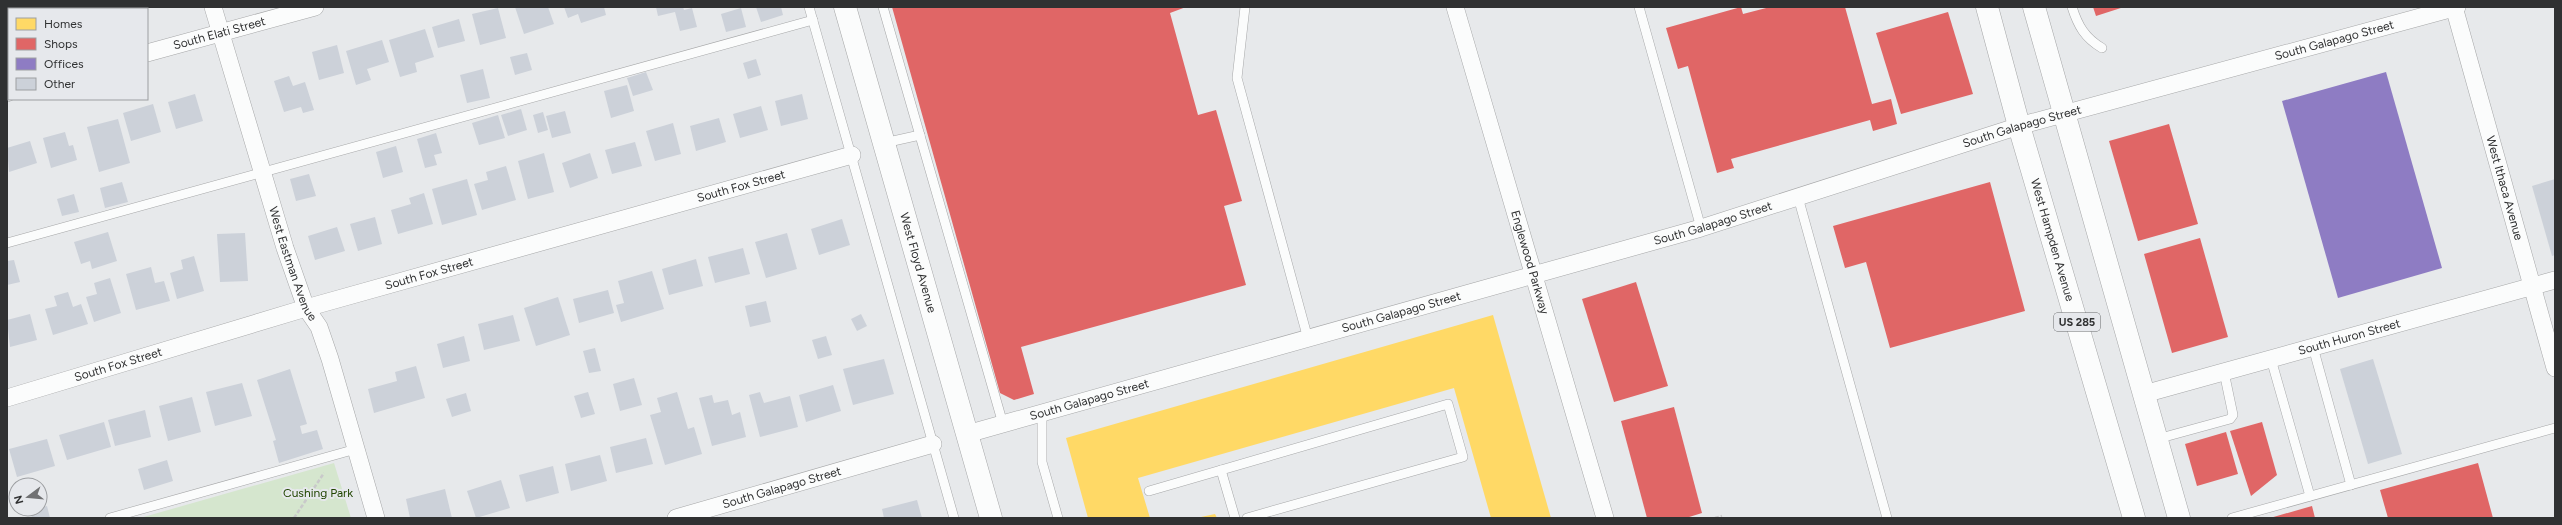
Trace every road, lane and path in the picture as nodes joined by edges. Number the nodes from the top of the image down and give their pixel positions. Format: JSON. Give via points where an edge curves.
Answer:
{"nodes":[{"id":1,"x":213,"y":7,"type":"edge"},
{"id":2,"x":315,"y":7,"type":"edge"},
{"id":3,"x":809,"y":7,"type":"edge"},
{"id":4,"x":845,"y":7,"type":"edge"},
{"id":5,"x":883,"y":7,"type":"edge"},
{"id":6,"x":1245,"y":7,"type":"edge"},
{"id":7,"x":1455,"y":7,"type":"edge"},
{"id":8,"x":1640,"y":7,"type":"edge"},
{"id":9,"x":1987,"y":7,"type":"edge"},
{"id":10,"x":2034,"y":7,"type":"edge"},
{"id":11,"x":2072,"y":7,"type":"edge"},
{"id":12,"x":2455,"y":7,"type":"edge"},
{"id":13,"x":813,"y":20,"type":"junction"},
{"id":14,"x":221,"y":32,"type":"junction"},
{"id":15,"x":2102,"y":48,"type":"dead end"},
{"id":16,"x":148,"y":53,"type":"edge"},
{"id":17,"x":2064,"y":114,"type":"junction"},
{"id":18,"x":2019,"y":126,"type":"junction"},
{"id":19,"x":920,"y":135,"type":"junction"},
{"id":20,"x":884,"y":143,"type":"junction"},
{"id":21,"x":852,"y":155,"type":"junction"},
{"id":22,"x":262,"y":173,"type":"junction"},
{"id":23,"x":1798,"y":197,"type":"junction"},
{"id":24,"x":1701,"y":228,"type":"junction"},
{"id":25,"x":7,"y":243,"type":"edge"},
{"id":26,"x":1534,"y":276,"type":"junction"},
{"id":27,"x":2555,"y":280,"type":"edge"},
{"id":28,"x":2532,"y":286,"type":"junction"},
{"id":29,"x":306,"y":308,"type":"junction"},
{"id":30,"x":1308,"y":339,"type":"junction"},
{"id":31,"x":2313,"y":347,"type":"junction"},
{"id":32,"x":2271,"y":359,"type":"junction"},
{"id":33,"x":2555,"y":368,"type":"edge"},
{"id":34,"x":2224,"y":372,"type":"junction"},
{"id":35,"x":2144,"y":394,"type":"junction"},
{"id":36,"x":7,"y":398,"type":"edge"},
{"id":37,"x":1042,"y":413,"type":"junction"},
{"id":38,"x":1003,"y":424,"type":"junction"},
{"id":39,"x":2555,"y":428,"type":"edge"},
{"id":40,"x":967,"y":434,"type":"junction"},
{"id":41,"x":2157,"y":439,"type":"junction"},
{"id":42,"x":933,"y":444,"type":"junction"},
{"id":43,"x":356,"y":449,"type":"junction"},
{"id":44,"x":336,"y":455,"type":"junction"},
{"id":45,"x":1221,"y":470,"type":"junction"},
{"id":46,"x":2351,"y":484,"type":"junction"},
{"id":47,"x":1149,"y":491,"type":"dead end"},
{"id":48,"x":2310,"y":496,"type":"junction"},
{"id":49,"x":1722,"y":516,"type":"dead end"},
{"id":50,"x":110,"y":518,"type":"edge"},
{"id":51,"x":294,"y":518,"type":"edge"},
{"id":52,"x":376,"y":518,"type":"edge"},
{"id":53,"x":676,"y":518,"type":"edge"},
{"id":54,"x":954,"y":518,"type":"edge"},
{"id":55,"x":991,"y":518,"type":"edge"},
{"id":56,"x":1058,"y":518,"type":"edge"},
{"id":57,"x":1235,"y":518,"type":"edge"},
{"id":58,"x":1247,"y":518,"type":"edge"},
{"id":59,"x":1605,"y":518,"type":"edge"},
{"id":60,"x":1715,"y":518,"type":"edge"},
{"id":61,"x":1887,"y":518,"type":"edge"},
{"id":62,"x":2134,"y":518,"type":"edge"},
{"id":63,"x":2179,"y":518,"type":"edge"},
{"id":64,"x":2232,"y":518,"type":"edge"}],
"edges":[{"from":1,"to":14,"type":"street","name":"West Eastman Avenue"},
{"from":2,"to":14,"type":"street","name":"South Elati Street"},
{"from":3,"to":13,"type":"lane"},
{"from":4,"to":20,"type":"main road","name":"West Floyd Avenue"},
{"from":5,"to":19,"type":"lane"},
{"from":6,"to":30,"type":"lane","via":[[1237,78]]},
{"from":7,"to":26,"type":"street","name":"Englewood Parkway"},
{"from":8,"to":24,"type":"lane"},
{"from":9,"to":18,"type":"main road","name":"West Hampden Avenue","number":"US 285"},
{"from":10,"to":17,"type":"main road"},
{"from":11,"to":15,"type":"lane","via":[[2078,25],[2089,41]]},
{"from":12,"to":17,"type":"street","name":"South Galapago Street"},
{"from":12,"to":28,"type":"street","name":"West Ithaca Avenue"},
{"from":13,"to":21,"type":"lane"},
{"from":13,"to":22,"type":"lane"},
{"from":14,"to":16,"type":"street","name":"South Elati Street"},
{"from":14,"to":22,"type":"street","name":"West Eastman Avenue"},
{"from":17,"to":18,"type":"street","name":"South Galapago Street"},
{"from":17,"to":35,"type":"main road"},
{"from":18,"to":23,"type":"street","name":"South Galapago Street"},
{"from":18,"to":62,"type":"main road","name":"West Hampden Avenue","number":"US 285"},
{"from":19,"to":20,"type":"lane"},
{"from":19,"to":38,"type":"lane"},
{"from":20,"to":40,"type":"main road","name":"West Floyd Avenue"},
{"from":21,"to":29,"type":"street","name":"South Fox Street"},
{"from":21,"to":42,"type":"lane"},
{"from":22,"to":25,"type":"lane"},
{"from":22,"to":29,"type":"street","name":"West Eastman Avenue"},
{"from":23,"to":24,"type":"street","name":"South Galapago Street"},
{"from":23,"to":61,"type":"lane"},
{"from":24,"to":26,"type":"street","name":"South Galapago Street"},
{"from":26,"to":30,"type":"street","name":"South Galapago Street"},
{"from":26,"to":59,"type":"street","name":"Englewood Parkway"},
{"from":27,"to":28,"type":"street","name":"South Huron Street"},
{"from":28,"to":31,"type":"street","name":"South Huron Street"},
{"from":28,"to":33,"type":"street","name":"West Ithaca Avenue"},
{"from":29,"to":36,"type":"street","name":"South Fox Street"},
{"from":29,"to":43,"type":"street","name":"West Eastman Avenue","via":[[319,327]]},
{"from":30,"to":37,"type":"street","name":"South Galapago Street"},
{"from":31,"to":32,"type":"street","name":"South Huron Street"},
{"from":31,"to":46,"type":"lane"},
{"from":32,"to":34,"type":"street","name":"South Huron Street"},
{"from":32,"to":48,"type":"lane"},
{"from":34,"to":35,"type":"street","name":"South Huron Street"},
{"from":34,"to":41,"type":"lane","via":[[2232,402],[2233,415],[2230,419]]},
{"from":35,"to":41,"type":"main road"},
{"from":37,"to":38,"type":"street","name":"South Galapago Street"},
{"from":37,"to":56,"type":"lane","via":[[1042,462]]},
{"from":38,"to":40,"type":"street","name":"South Galapago Street"},
{"from":39,"to":46,"type":"lane"},
{"from":40,"to":55,"type":"main road","name":"West Floyd Avenue"},
{"from":41,"to":63,"type":"main road"},
{"from":42,"to":53,"type":"street","name":"South Galapago Street"},
{"from":42,"to":54,"type":"lane"},
{"from":43,"to":44,"type":"lane"},
{"from":43,"to":52,"type":"street","name":"West Eastman Avenue"},
{"from":44,"to":50,"type":"lane"},
{"from":44,"to":51,"type":"path"},
{"from":45,"to":47,"type":"lane"},
{"from":45,"to":57,"type":"lane"},
{"from":45,"to":58,"type":"lane","via":[[1448,404],[1463,457]]},
{"from":46,"to":48,"type":"lane"},
{"from":48,"to":64,"type":"lane"},
{"from":49,"to":60,"type":"path"}]}
